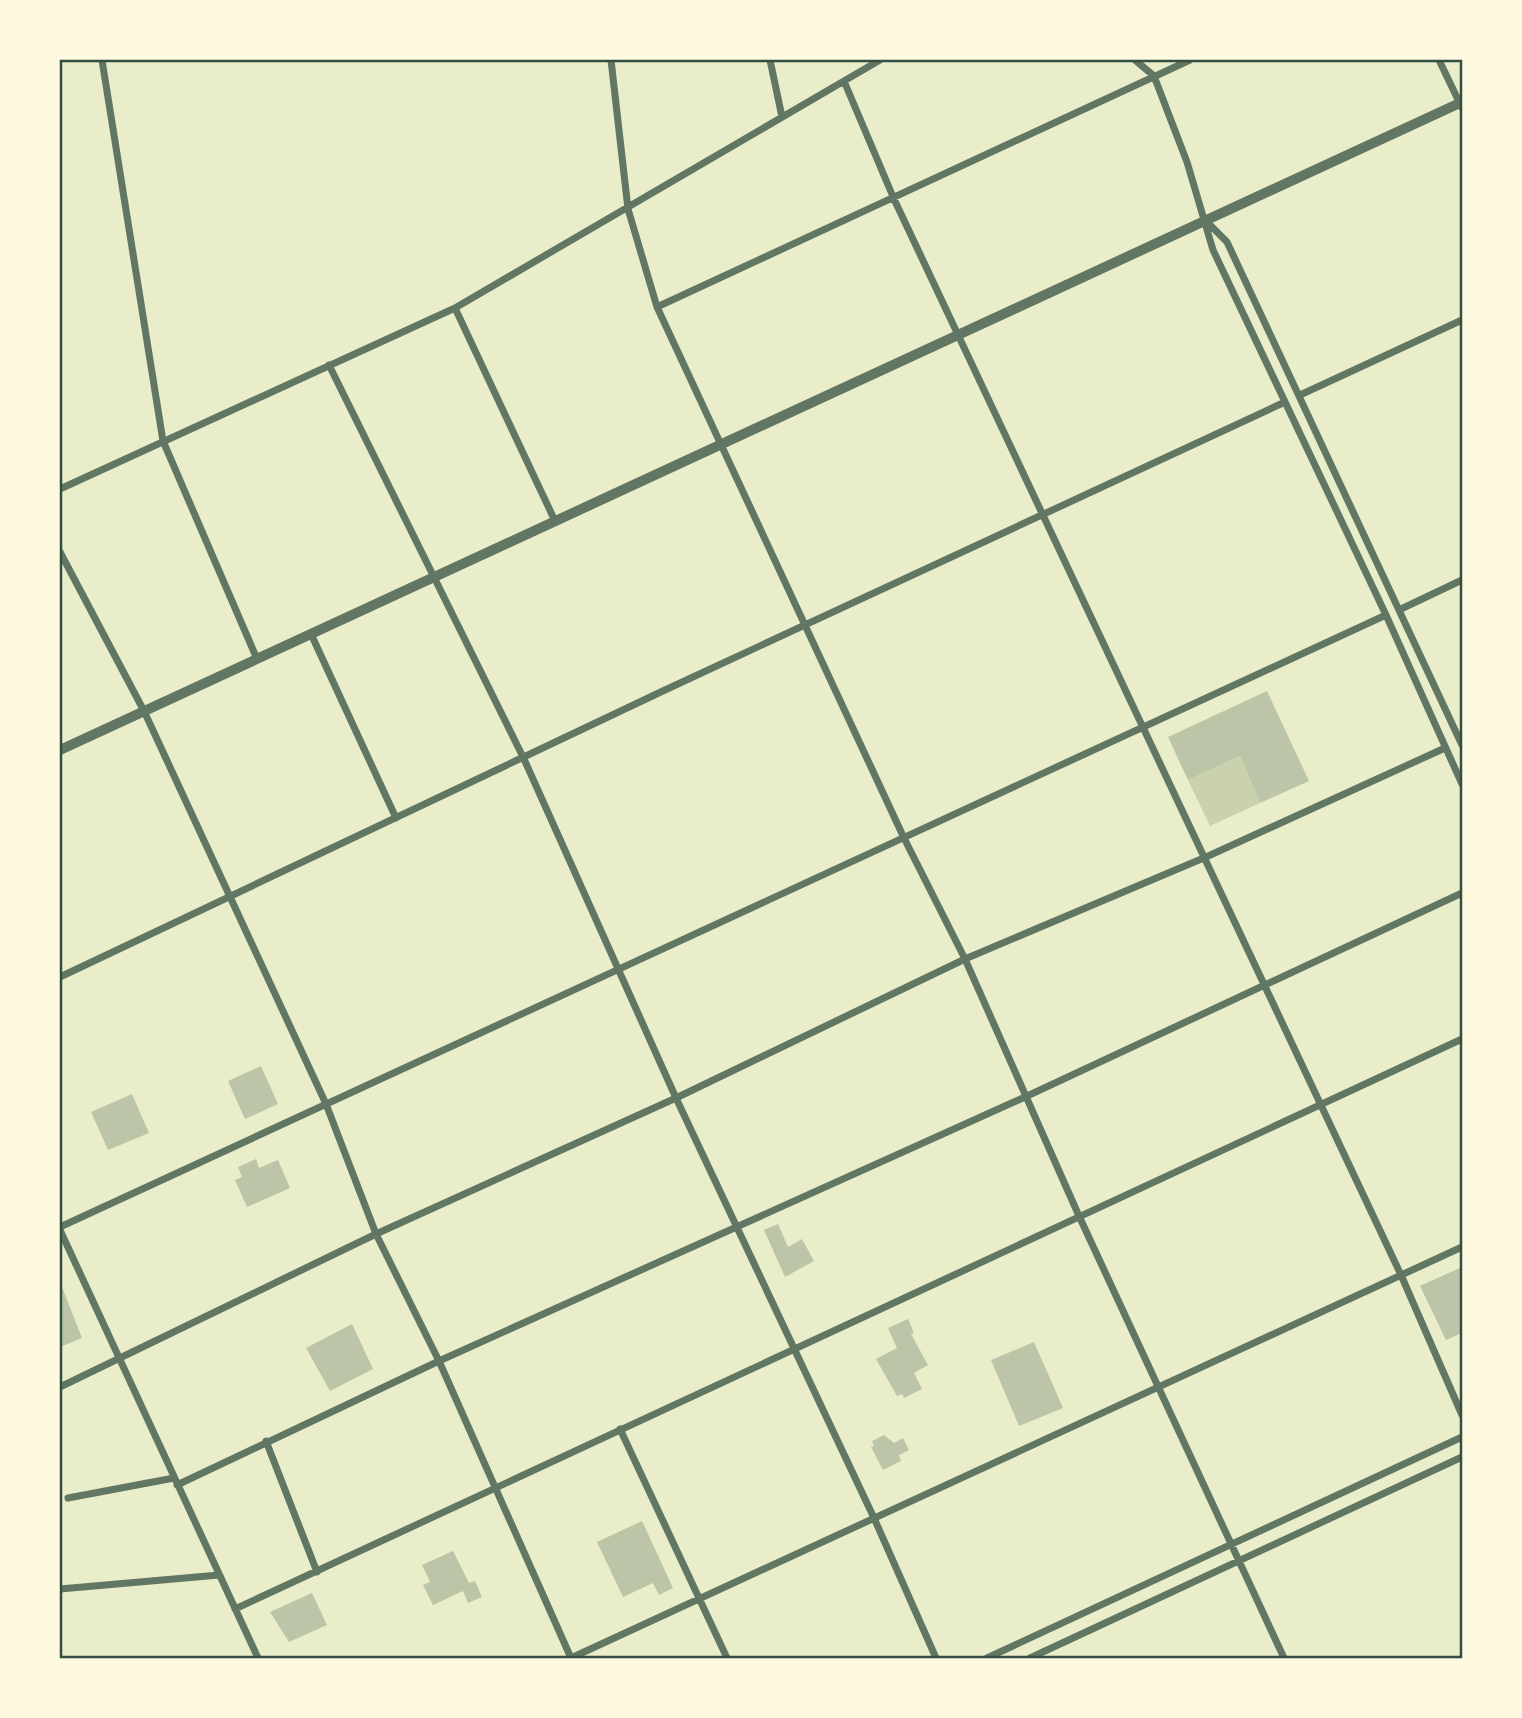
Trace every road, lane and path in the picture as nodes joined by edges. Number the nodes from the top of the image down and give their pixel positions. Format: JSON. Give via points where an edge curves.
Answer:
{"nodes":[{"id":1,"x":102,"y":60,"type":"edge"},
{"id":2,"x":611,"y":60,"type":"edge"},
{"id":3,"x":769,"y":60,"type":"edge"},
{"id":4,"x":880,"y":60,"type":"edge"},
{"id":5,"x":1135,"y":60,"type":"edge"},
{"id":6,"x":1190,"y":60,"type":"edge"},
{"id":7,"x":1439,"y":60,"type":"edge"},
{"id":8,"x":1154,"y":76,"type":"junction"},
{"id":9,"x":844,"y":80,"type":"junction"},
{"id":10,"x":1462,"y":105,"type":"edge"},
{"id":11,"x":782,"y":117,"type":"junction"},
{"id":12,"x":894,"y":198,"type":"junction"},
{"id":13,"x":628,"y":209,"type":"junction"},
{"id":14,"x":1205,"y":221,"type":"junction"},
{"id":15,"x":657,"y":307,"type":"junction"},
{"id":16,"x":455,"y":308,"type":"junction"},
{"id":17,"x":1462,"y":320,"type":"edge"},
{"id":18,"x":961,"y":334,"type":"junction"},
{"id":19,"x":329,"y":365,"type":"junction"},
{"id":20,"x":1300,"y":395,"type":"junction"},
{"id":21,"x":1285,"y":402,"type":"junction"},
{"id":22,"x":163,"y":442,"type":"junction"},
{"id":23,"x":722,"y":444,"type":"junction"},
{"id":24,"x":60,"y":489,"type":"edge"},
{"id":25,"x":1046,"y":515,"type":"junction"},
{"id":26,"x":555,"y":521,"type":"junction"},
{"id":27,"x":60,"y":552,"type":"edge"},
{"id":28,"x":432,"y":578,"type":"junction"},
{"id":29,"x":1462,"y":580,"type":"edge"},
{"id":30,"x":1401,"y":609,"type":"junction"},
{"id":31,"x":1387,"y":615,"type":"junction"},
{"id":32,"x":807,"y":624,"type":"junction"},
{"id":33,"x":311,"y":634,"type":"junction"},
{"id":34,"x":257,"y":659,"type":"junction"},
{"id":35,"x":144,"y":711,"type":"junction"},
{"id":36,"x":1145,"y":727,"type":"junction"},
{"id":37,"x":1462,"y":743,"type":"edge"},
{"id":38,"x":1446,"y":748,"type":"junction"},
{"id":39,"x":60,"y":750,"type":"edge"},
{"id":40,"x":524,"y":759,"type":"junction"},
{"id":41,"x":1462,"y":784,"type":"edge"},
{"id":42,"x":396,"y":818,"type":"junction"},
{"id":43,"x":904,"y":838,"type":"junction"},
{"id":44,"x":1206,"y":857,"type":"junction"},
{"id":45,"x":1462,"y":893,"type":"edge"},
{"id":46,"x":229,"y":899,"type":"junction"},
{"id":47,"x":965,"y":959,"type":"junction"},
{"id":48,"x":620,"y":969,"type":"junction"},
{"id":49,"x":60,"y":977,"type":"edge"},
{"id":50,"x":1265,"y":984,"type":"junction"},
{"id":51,"x":1462,"y":1039,"type":"edge"},
{"id":52,"x":1026,"y":1097,"type":"junction"},
{"id":53,"x":676,"y":1098,"type":"junction"},
{"id":54,"x":326,"y":1104,"type":"junction"},
{"id":55,"x":1321,"y":1104,"type":"junction"},
{"id":56,"x":1079,"y":1216,"type":"junction"},
{"id":57,"x":738,"y":1227,"type":"junction"},
{"id":58,"x":60,"y":1228,"type":"edge"},
{"id":59,"x":376,"y":1234,"type":"junction"},
{"id":60,"x":1462,"y":1247,"type":"edge"},
{"id":61,"x":1401,"y":1275,"type":"junction"},
{"id":62,"x":794,"y":1347,"type":"junction"},
{"id":63,"x":119,"y":1359,"type":"junction"},
{"id":64,"x":439,"y":1361,"type":"junction"},
{"id":65,"x":60,"y":1387,"type":"edge"},
{"id":66,"x":1158,"y":1387,"type":"junction"},
{"id":67,"x":1462,"y":1415,"type":"edge"},
{"id":68,"x":620,"y":1429,"type":"junction"},
{"id":69,"x":1462,"y":1437,"type":"edge"},
{"id":70,"x":266,"y":1441,"type":"junction"},
{"id":71,"x":1462,"y":1457,"type":"edge"},
{"id":72,"x":176,"y":1481,"type":"junction"},
{"id":73,"x":496,"y":1488,"type":"junction"},
{"id":74,"x":68,"y":1498,"type":"dead end"},
{"id":75,"x":874,"y":1518,"type":"junction"},
{"id":76,"x":1231,"y":1545,"type":"junction"},
{"id":77,"x":1239,"y":1561,"type":"junction"},
{"id":78,"x":317,"y":1572,"type":"junction"},
{"id":79,"x":219,"y":1575,"type":"junction"},
{"id":80,"x":60,"y":1589,"type":"edge"},
{"id":81,"x":699,"y":1599,"type":"junction"},
{"id":82,"x":235,"y":1609,"type":"junction"},
{"id":83,"x":258,"y":1658,"type":"edge"},
{"id":84,"x":571,"y":1658,"type":"edge"},
{"id":85,"x":727,"y":1658,"type":"edge"},
{"id":86,"x":936,"y":1658,"type":"edge"},
{"id":87,"x":987,"y":1658,"type":"edge"},
{"id":88,"x":1030,"y":1658,"type":"edge"},
{"id":89,"x":1284,"y":1658,"type":"edge"}],
"edges":[{"from":1,"to":22,"type":"street"},
{"from":2,"to":13,"type":"street"},
{"from":3,"to":11,"type":"street"},
{"from":4,"to":9,"type":"street"},
{"from":5,"to":8,"type":"street"},
{"from":6,"to":8,"type":"street"},
{"from":7,"to":10,"type":"street"},
{"from":8,"to":12,"type":"street"},
{"from":8,"to":14,"type":"street"},
{"from":9,"to":11,"type":"street"},
{"from":9,"to":12,"type":"street"},
{"from":10,"to":14,"type":"street"},
{"from":11,"to":13,"type":"street"},
{"from":12,"to":15,"type":"street"},
{"from":12,"to":18,"type":"street"},
{"from":13,"to":15,"type":"street"},
{"from":13,"to":16,"type":"street"},
{"from":14,"to":18,"type":"street"},
{"from":14,"to":20,"type":"street","via":[[1227,243]]},
{"from":14,"to":21,"type":"street","via":[[1213,250]]},
{"from":15,"to":23,"type":"street"},
{"from":16,"to":19,"type":"street"},
{"from":16,"to":26,"type":"street"},
{"from":17,"to":20,"type":"street"},
{"from":18,"to":23,"type":"street"},
{"from":18,"to":25,"type":"street"},
{"from":19,"to":22,"type":"street"},
{"from":19,"to":28,"type":"street"},
{"from":20,"to":30,"type":"street"},
{"from":21,"to":25,"type":"street"},
{"from":21,"to":31,"type":"street"},
{"from":22,"to":24,"type":"street"},
{"from":22,"to":34,"type":"street"},
{"from":23,"to":26,"type":"street"},
{"from":23,"to":32,"type":"street"},
{"from":25,"to":32,"type":"street"},
{"from":25,"to":36,"type":"street"},
{"from":26,"to":28,"type":"street"},
{"from":27,"to":35,"type":"street"},
{"from":28,"to":33,"type":"street"},
{"from":28,"to":40,"type":"street"},
{"from":29,"to":30,"type":"street"},
{"from":30,"to":37,"type":"street"},
{"from":31,"to":36,"type":"street"},
{"from":31,"to":38,"type":"street"},
{"from":32,"to":40,"type":"street"},
{"from":32,"to":43,"type":"street"},
{"from":33,"to":34,"type":"street"},
{"from":33,"to":42,"type":"street"},
{"from":34,"to":35,"type":"street"},
{"from":35,"to":39,"type":"street"},
{"from":35,"to":46,"type":"street"},
{"from":36,"to":43,"type":"street"},
{"from":36,"to":44,"type":"street"},
{"from":38,"to":41,"type":"street"},
{"from":38,"to":44,"type":"street"},
{"from":40,"to":42,"type":"street"},
{"from":40,"to":48,"type":"street"},
{"from":42,"to":46,"type":"street"},
{"from":43,"to":47,"type":"street"},
{"from":43,"to":48,"type":"street"},
{"from":44,"to":47,"type":"street"},
{"from":44,"to":50,"type":"street"},
{"from":45,"to":50,"type":"street"},
{"from":46,"to":49,"type":"street"},
{"from":46,"to":54,"type":"street"},
{"from":47,"to":52,"type":"street"},
{"from":47,"to":53,"type":"street"},
{"from":48,"to":53,"type":"street"},
{"from":48,"to":54,"type":"street"},
{"from":50,"to":52,"type":"street"},
{"from":50,"to":55,"type":"street"},
{"from":51,"to":55,"type":"street"},
{"from":52,"to":56,"type":"street"},
{"from":52,"to":57,"type":"street"},
{"from":53,"to":57,"type":"street"},
{"from":53,"to":59,"type":"street"},
{"from":54,"to":58,"type":"street"},
{"from":54,"to":59,"type":"street"},
{"from":55,"to":56,"type":"street"},
{"from":55,"to":61,"type":"street"},
{"from":56,"to":62,"type":"street"},
{"from":56,"to":66,"type":"street"},
{"from":57,"to":62,"type":"street"},
{"from":57,"to":64,"type":"street"},
{"from":58,"to":63,"type":"street"},
{"from":59,"to":63,"type":"street"},
{"from":59,"to":64,"type":"street"},
{"from":60,"to":61,"type":"street"},
{"from":61,"to":66,"type":"street"},
{"from":61,"to":67,"type":"street"},
{"from":62,"to":68,"type":"street"},
{"from":62,"to":75,"type":"street"},
{"from":63,"to":65,"type":"street"},
{"from":63,"to":72,"type":"street"},
{"from":64,"to":70,"type":"street"},
{"from":64,"to":73,"type":"street"},
{"from":66,"to":75,"type":"street"},
{"from":66,"to":76,"type":"street"},
{"from":68,"to":73,"type":"street"},
{"from":68,"to":81,"type":"street"},
{"from":69,"to":76,"type":"street"},
{"from":70,"to":72,"type":"street"},
{"from":70,"to":78,"type":"street"},
{"from":71,"to":77,"type":"street"},
{"from":72,"to":74,"type":"street"},
{"from":72,"to":79,"type":"street"},
{"from":73,"to":78,"type":"street"},
{"from":73,"to":84,"type":"street"},
{"from":75,"to":81,"type":"street"},
{"from":75,"to":86,"type":"street"},
{"from":76,"to":77,"type":"street"},
{"from":76,"to":87,"type":"street"},
{"from":77,"to":88,"type":"street"},
{"from":77,"to":89,"type":"street"},
{"from":78,"to":82,"type":"street"},
{"from":79,"to":80,"type":"street"},
{"from":79,"to":82,"type":"street"},
{"from":81,"to":84,"type":"street"},
{"from":81,"to":85,"type":"street"},
{"from":82,"to":83,"type":"street"}]}
